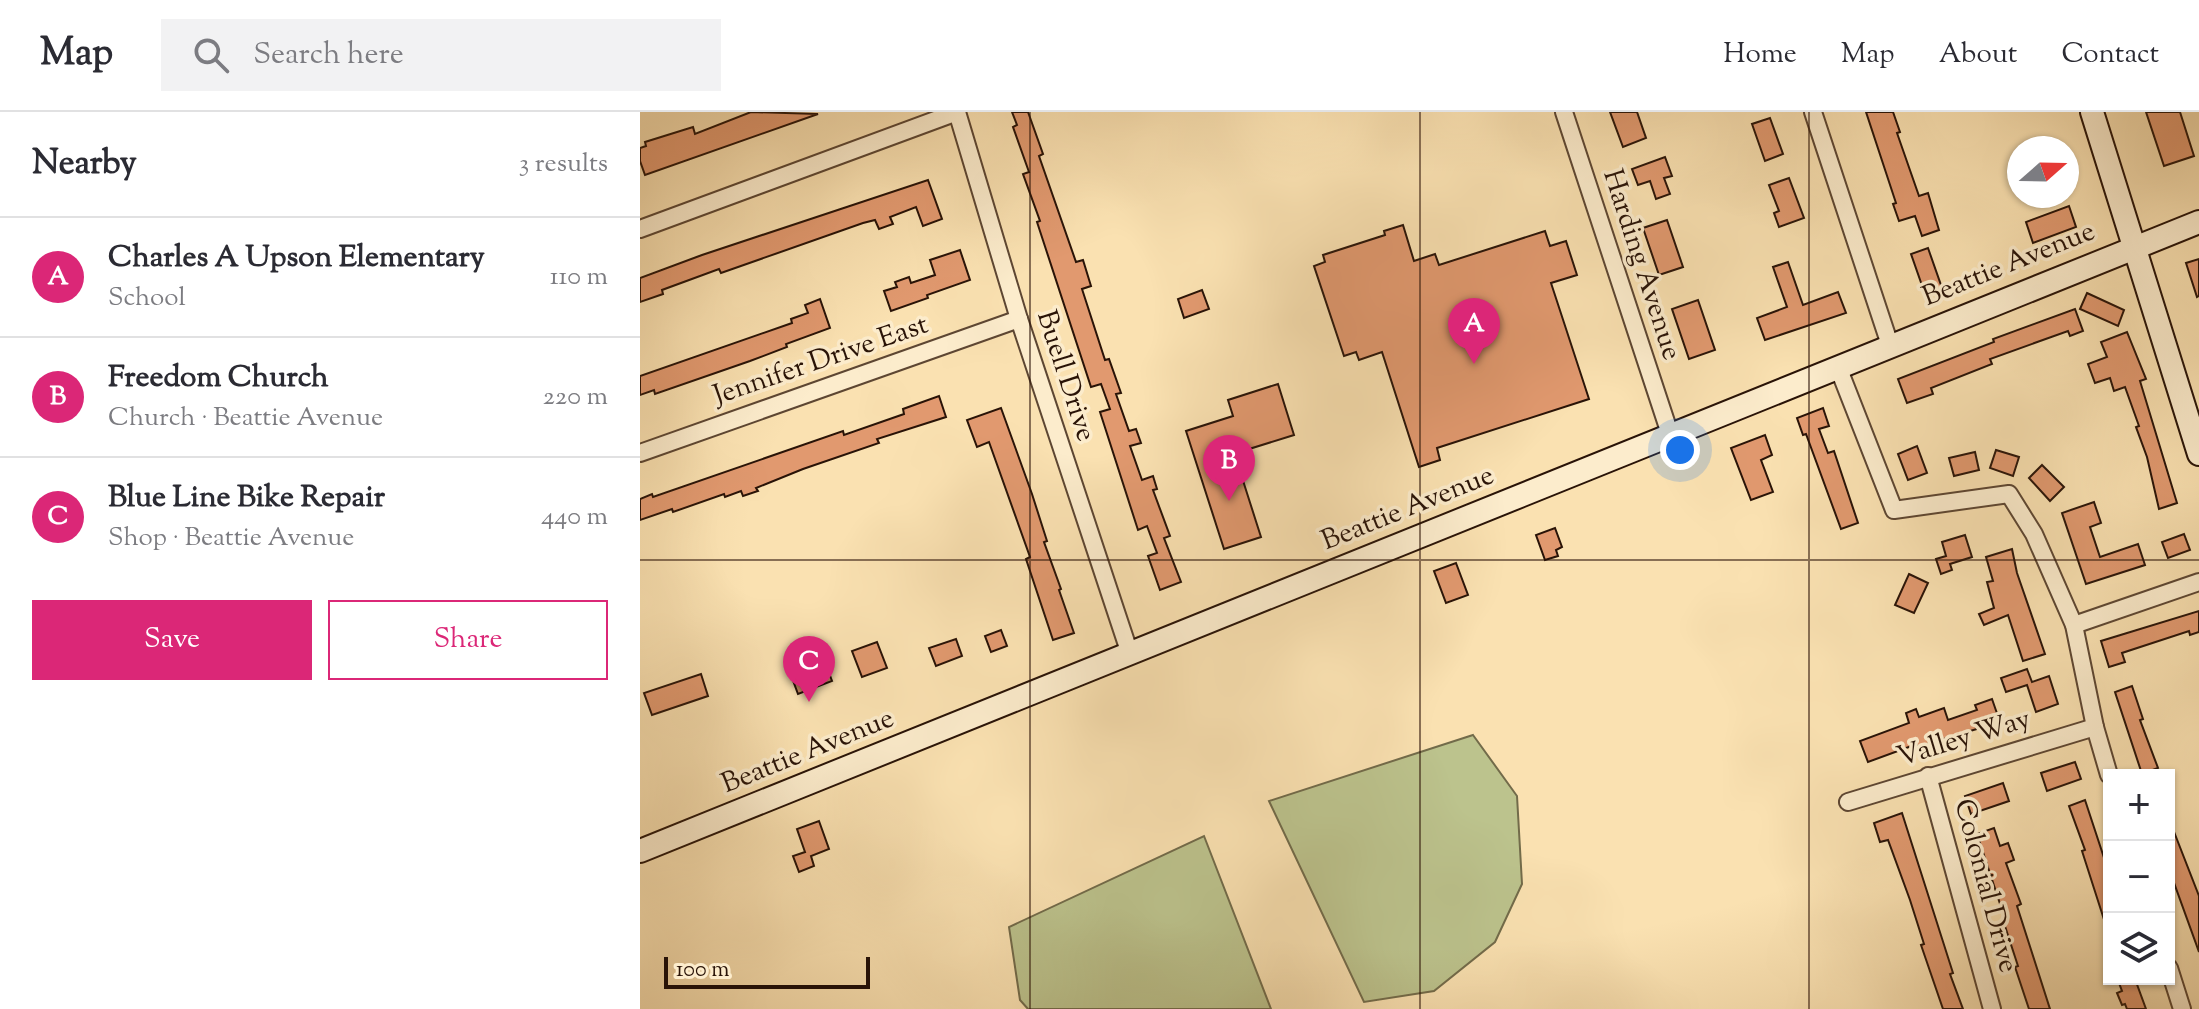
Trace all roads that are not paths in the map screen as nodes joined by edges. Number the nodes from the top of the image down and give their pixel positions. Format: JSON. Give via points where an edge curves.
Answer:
{"nodes":[{"id":1,"x":957,"y":112,"type":"edge"},
{"id":2,"x":1564,"y":112,"type":"edge"},
{"id":3,"x":1813,"y":112,"type":"edge"},
{"id":4,"x":2092,"y":112,"type":"edge"},
{"id":5,"x":2199,"y":222,"type":"edge"},
{"id":6,"x":640,"y":229,"type":"edge"},
{"id":7,"x":2136,"y":247,"type":"junction"},
{"id":8,"x":1019,"y":319,"type":"junction"},
{"id":9,"x":1890,"y":345,"type":"junction"},
{"id":10,"x":1838,"y":367,"type":"junction"},
{"id":11,"x":1670,"y":434,"type":"junction"},
{"id":12,"x":640,"y":453,"type":"edge"},
{"id":13,"x":2199,"y":454,"type":"edge"},
{"id":14,"x":2199,"y":582,"type":"edge"},
{"id":15,"x":2074,"y":625,"type":"junction"},
{"id":16,"x":1130,"y":654,"type":"junction"},
{"id":17,"x":2095,"y":727,"type":"junction"},
{"id":18,"x":2107,"y":769,"type":"edge"},
{"id":19,"x":1928,"y":776,"type":"junction"},
{"id":20,"x":1848,"y":802,"type":"dead end"},
{"id":21,"x":640,"y":851,"type":"edge"},
{"id":22,"x":2174,"y":985,"type":"edge"},
{"id":23,"x":1992,"y":1009,"type":"edge"},
{"id":24,"x":2182,"y":1009,"type":"edge"}],
"edges":[{"from":1,"to":6,"type":"street"},
{"from":1,"to":8,"type":"street","name":"Buell Drive"},
{"from":2,"to":11,"type":"street","name":"Harding Avenue"},
{"from":3,"to":9,"type":"street"},
{"from":4,"to":7,"type":"street"},
{"from":5,"to":7,"type":"street","name":"Beattie Avenue"},
{"from":7,"to":9,"type":"street","name":"Beattie Avenue"},
{"from":7,"to":13,"type":"street"},
{"from":8,"to":12,"type":"street","name":"Jennifer Drive East"},
{"from":8,"to":16,"type":"street","name":"Buell Drive"},
{"from":9,"to":10,"type":"street","name":"Beattie Avenue"},
{"from":10,"to":11,"type":"street","name":"Beattie Avenue"},
{"from":10,"to":15,"type":"street","via":[[1894,510],[2009,494],[2034,534]]},
{"from":11,"to":16,"type":"street","name":"Beattie Avenue"},
{"from":14,"to":15,"type":"street"},
{"from":15,"to":17,"type":"street"},
{"from":16,"to":21,"type":"street","name":"Beattie Avenue"},
{"from":17,"to":18,"type":"street"},
{"from":17,"to":19,"type":"street","name":"Valley Way"},
{"from":19,"to":20,"type":"street","name":"Valley Way"},
{"from":19,"to":23,"type":"street","name":"Colonial Drive"},
{"from":22,"to":24,"type":"street"}]}
